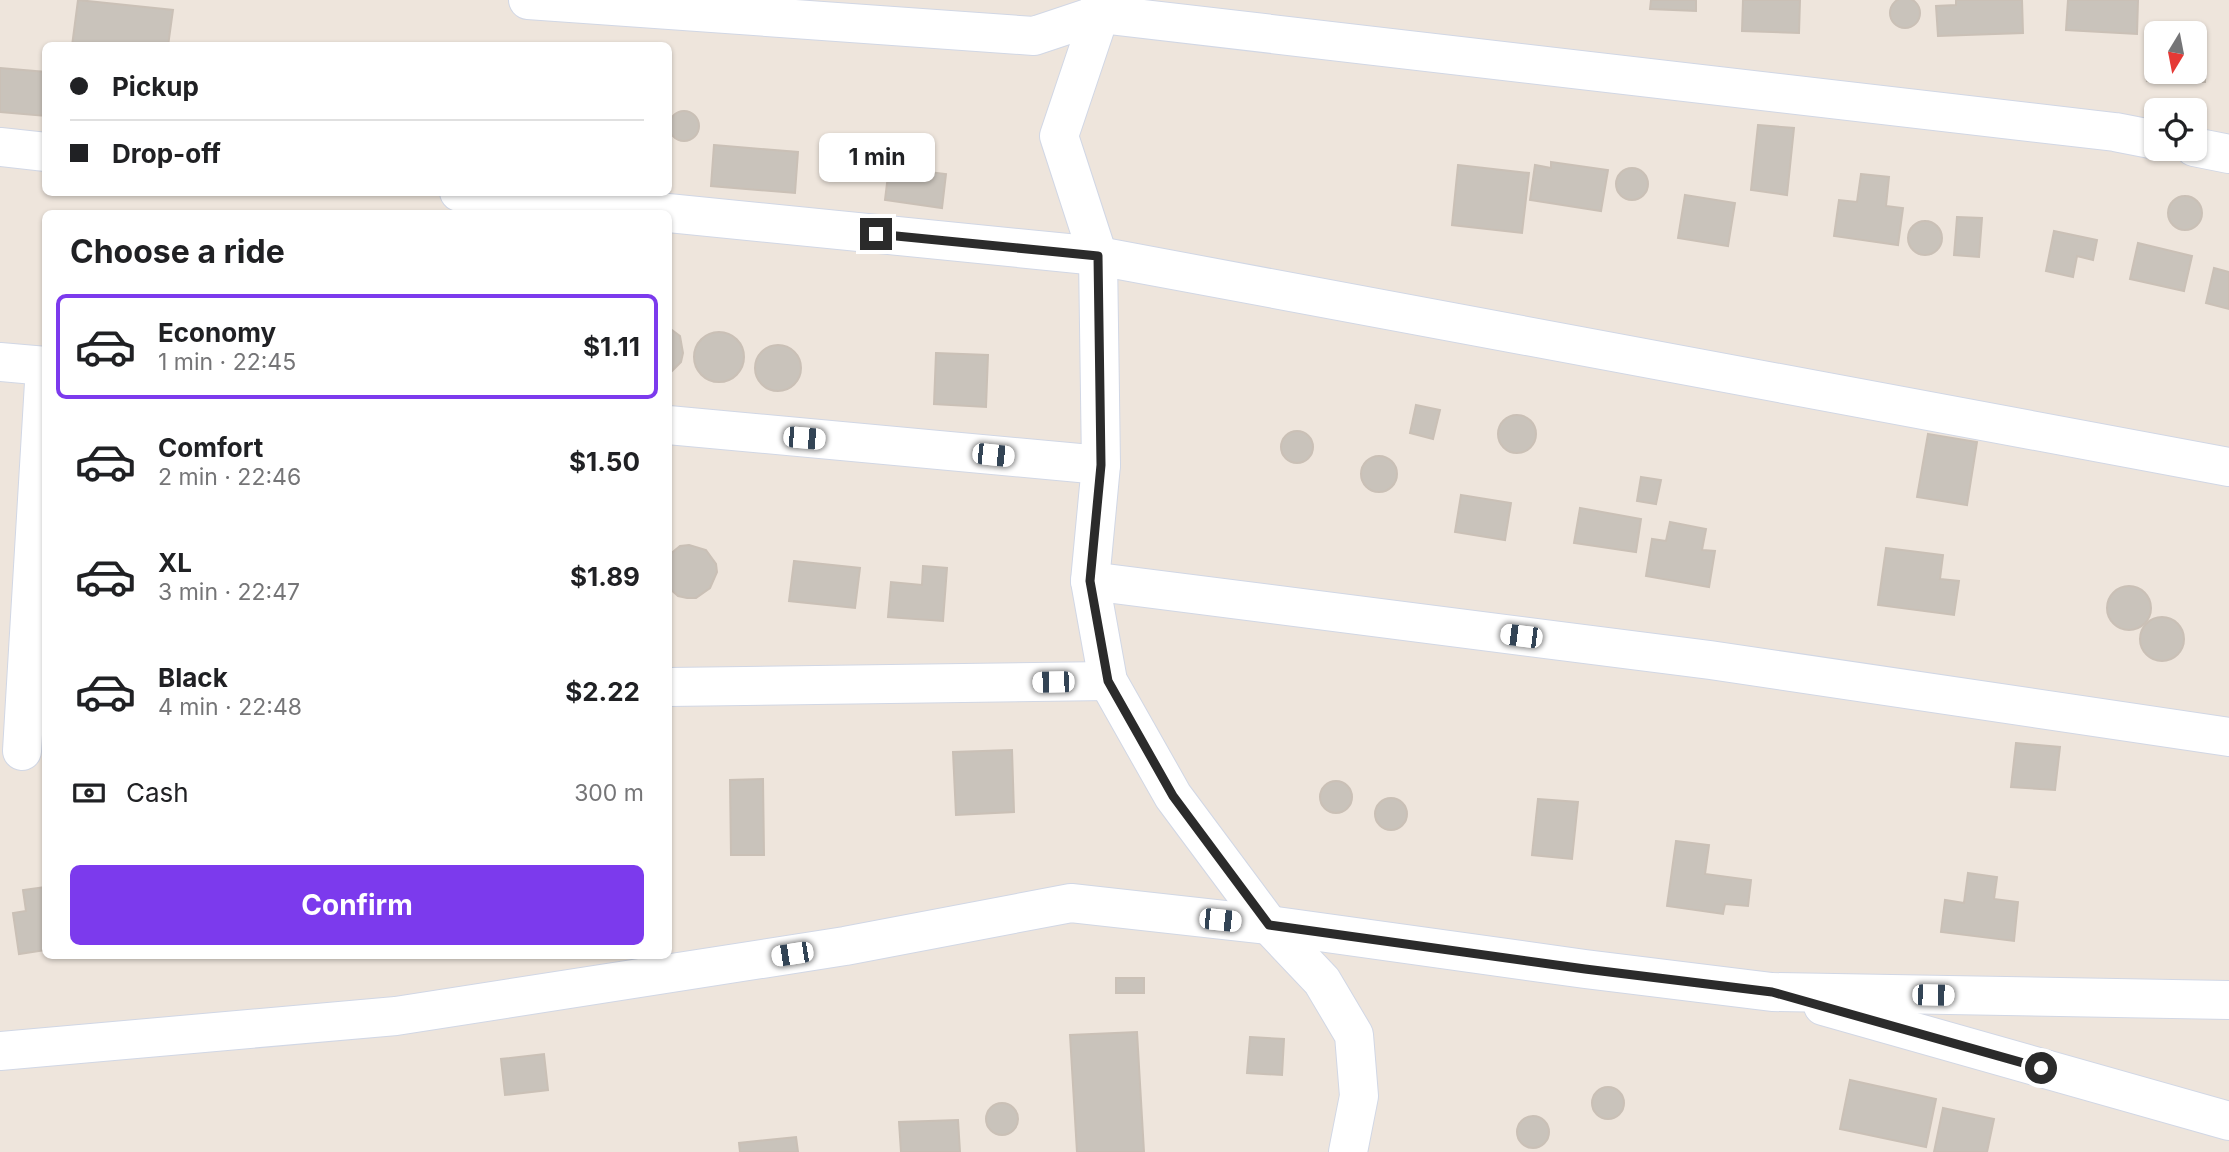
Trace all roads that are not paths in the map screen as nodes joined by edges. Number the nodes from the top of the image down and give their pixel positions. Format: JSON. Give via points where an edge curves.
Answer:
{"nodes":[{"id":1,"x":528,"y":0,"type":"edge"},
{"id":2,"x":1100,"y":7,"type":"edge"},
{"id":3,"x":2144,"y":138,"type":"edge"},
{"id":4,"x":0,"y":147,"type":"edge"},
{"id":5,"x":2207,"y":150,"type":"edge"},
{"id":6,"x":42,"y":152,"type":"edge"},
{"id":7,"x":2229,"y":154,"type":"edge"},
{"id":8,"x":499,"y":196,"type":"edge"},
{"id":9,"x":639,"y":210,"type":"edge"},
{"id":10,"x":672,"y":213,"type":"edge"},
{"id":11,"x":1098,"y":256,"type":"junction"},
{"id":12,"x":0,"y":362,"type":"edge"},
{"id":13,"x":42,"y":366,"type":"edge"},
{"id":14,"x":42,"y":418,"type":"edge"},
{"id":15,"x":672,"y":425,"type":"edge"},
{"id":16,"x":1101,"y":465,"type":"junction"},
{"id":17,"x":2229,"y":467,"type":"edge"},
{"id":18,"x":1090,"y":581,"type":"junction"},
{"id":19,"x":1108,"y":681,"type":"junction"},
{"id":20,"x":672,"y":687,"type":"edge"},
{"id":21,"x":2229,"y":737,"type":"edge"},
{"id":22,"x":23,"y":750,"type":"edge"},
{"id":23,"x":1269,"y":925,"type":"junction"},
{"id":24,"x":1772,"y":992,"type":"junction"},
{"id":25,"x":2229,"y":1000,"type":"edge"},
{"id":26,"x":0,"y":1051,"type":"edge"},
{"id":27,"x":2229,"y":1121,"type":"edge"},
{"id":28,"x":1348,"y":1152,"type":"edge"}],
"edges":[{"from":1,"to":2,"type":"street","via":[[1034,36]]},
{"from":2,"to":3,"type":"street"},
{"from":2,"to":11,"type":"street","via":[[1059,136]]},
{"from":4,"to":6,"type":"street"},
{"from":5,"to":7,"type":"street"},
{"from":8,"to":9,"type":"street"},
{"from":10,"to":11,"type":"street"},
{"from":11,"to":16,"type":"street"},
{"from":11,"to":17,"type":"street"},
{"from":12,"to":13,"type":"street"},
{"from":14,"to":22,"type":"street"},
{"from":15,"to":16,"type":"street"},
{"from":16,"to":18,"type":"street"},
{"from":18,"to":19,"type":"street"},
{"from":18,"to":21,"type":"street","via":[[1710,660]]},
{"from":19,"to":20,"type":"street"},
{"from":19,"to":23,"type":"street","via":[[1173,796]]},
{"from":23,"to":24,"type":"street"},
{"from":23,"to":26,"type":"street","via":[[1071,903],[845,946],[396,1016]]},
{"from":23,"to":28,"type":"street","via":[[1322,981],[1354,1035],[1359,1096]]},
{"from":24,"to":25,"type":"street"},
{"from":24,"to":27,"type":"street"}]}
